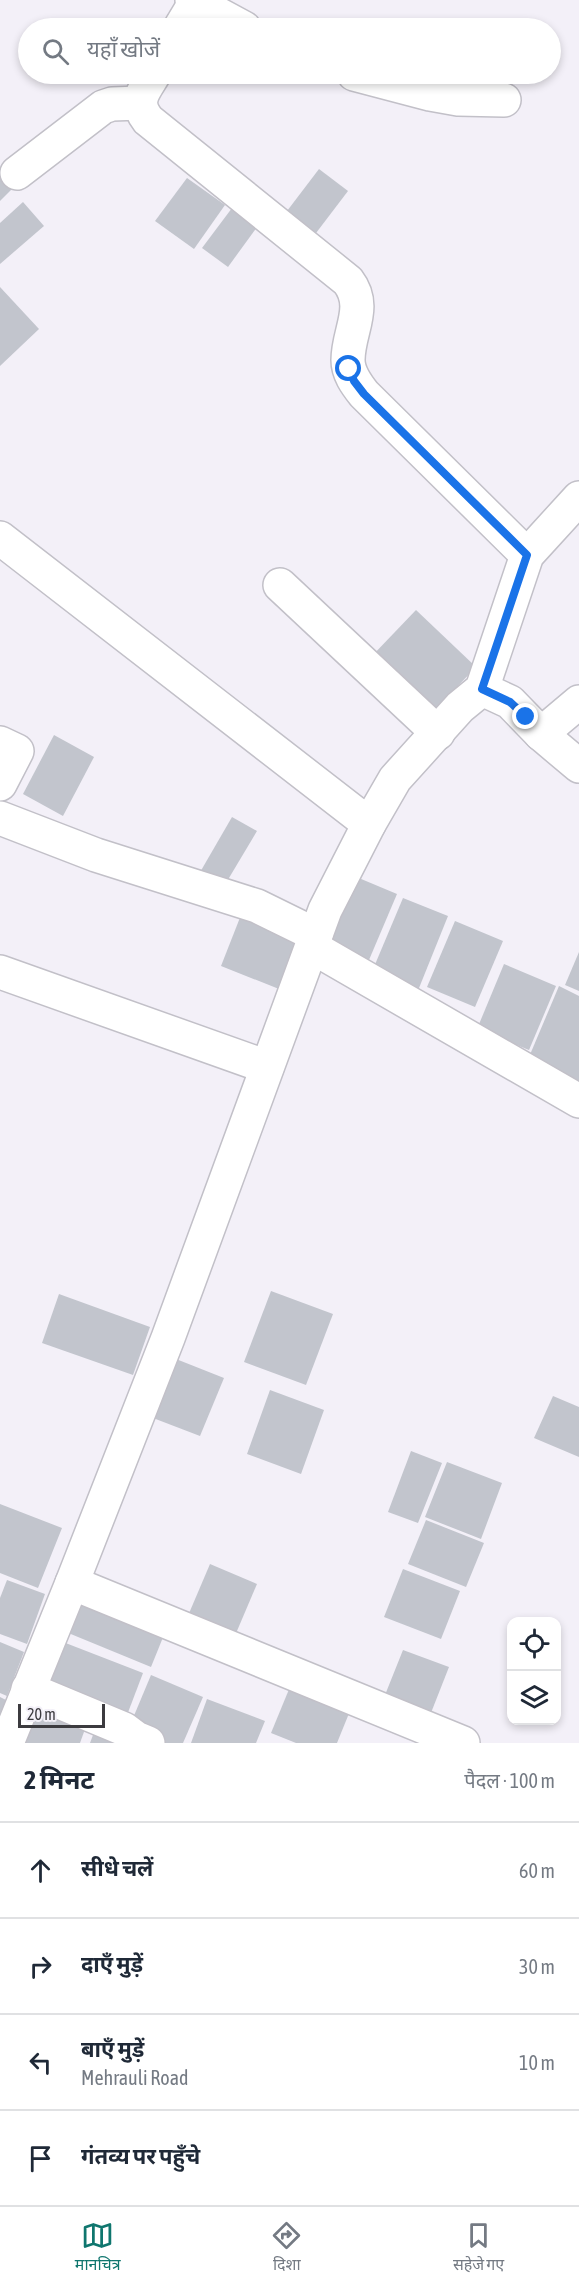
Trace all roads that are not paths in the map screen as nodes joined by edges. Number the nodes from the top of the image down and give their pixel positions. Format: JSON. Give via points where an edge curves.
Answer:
{"nodes":[{"id":1,"x":189,"y":10,"type":"edge"},
{"id":2,"x":213,"y":18,"type":"edge"},
{"id":3,"x":149,"y":84,"type":"edge"},
{"id":4,"x":392,"y":84,"type":"edge"},
{"id":5,"x":504,"y":100,"type":"dead end"},
{"id":6,"x":140,"y":103,"type":"junction"},
{"id":7,"x":17,"y":173,"type":"dead end"},
{"id":8,"x":579,"y":498,"type":"edge"},
{"id":9,"x":0,"y":538,"type":"edge"},
{"id":10,"x":527,"y":555,"type":"junction"},
{"id":11,"x":280,"y":585,"type":"dead end"},
{"id":12,"x":482,"y":689,"type":"junction"},
{"id":13,"x":579,"y":702,"type":"edge"},
{"id":14,"x":438,"y":733,"type":"junction"},
{"id":15,"x":541,"y":734,"type":"junction"},
{"id":16,"x":0,"y":743,"type":"edge"},
{"id":17,"x":579,"y":766,"type":"edge"},
{"id":18,"x":0,"y":784,"type":"edge"},
{"id":19,"x":0,"y":818,"type":"edge"},
{"id":20,"x":369,"y":824,"type":"junction"},
{"id":21,"x":314,"y":941,"type":"junction"},
{"id":22,"x":0,"y":972,"type":"edge"},
{"id":23,"x":267,"y":1067,"type":"junction"},
{"id":24,"x":579,"y":1101,"type":"edge"},
{"id":25,"x":72,"y":1583,"type":"junction"},
{"id":26,"x":28,"y":1689,"type":"junction"},
{"id":27,"x":7,"y":1743,"type":"edge"},
{"id":28,"x":148,"y":1743,"type":"edge"},
{"id":29,"x":463,"y":1743,"type":"edge"}],
"edges":[{"from":1,"to":2,"type":"street"},
{"from":3,"to":6,"type":"street"},
{"from":4,"to":5,"type":"street","via":[[458,99]]},
{"from":6,"to":7,"type":"street","via":[[112,104],[93,113]]},
{"from":6,"to":10,"type":"street","via":[[148,120],[348,281],[358,297],[348,360],[354,381]]},
{"from":8,"to":10,"type":"street"},
{"from":9,"to":20,"type":"street"},
{"from":10,"to":12,"type":"street"},
{"from":11,"to":14,"type":"street"},
{"from":12,"to":14,"type":"street"},
{"from":12,"to":15,"type":"street","via":[[510,702]]},
{"from":13,"to":15,"type":"street"},
{"from":14,"to":20,"type":"street","via":[[395,779]]},
{"from":15,"to":17,"type":"street"},
{"from":16,"to":18,"type":"street","via":[[17,751]]},
{"from":19,"to":21,"type":"street","via":[[96,855],[257,906]]},
{"from":20,"to":21,"type":"street","via":[[325,910]]},
{"from":21,"to":23,"type":"street"},
{"from":21,"to":24,"type":"street"},
{"from":22,"to":23,"type":"street"},
{"from":23,"to":25,"type":"street","via":[[168,1338]]},
{"from":25,"to":26,"type":"street"},
{"from":25,"to":29,"type":"street"},
{"from":26,"to":27,"type":"street"},
{"from":26,"to":28,"type":"street"}]}
